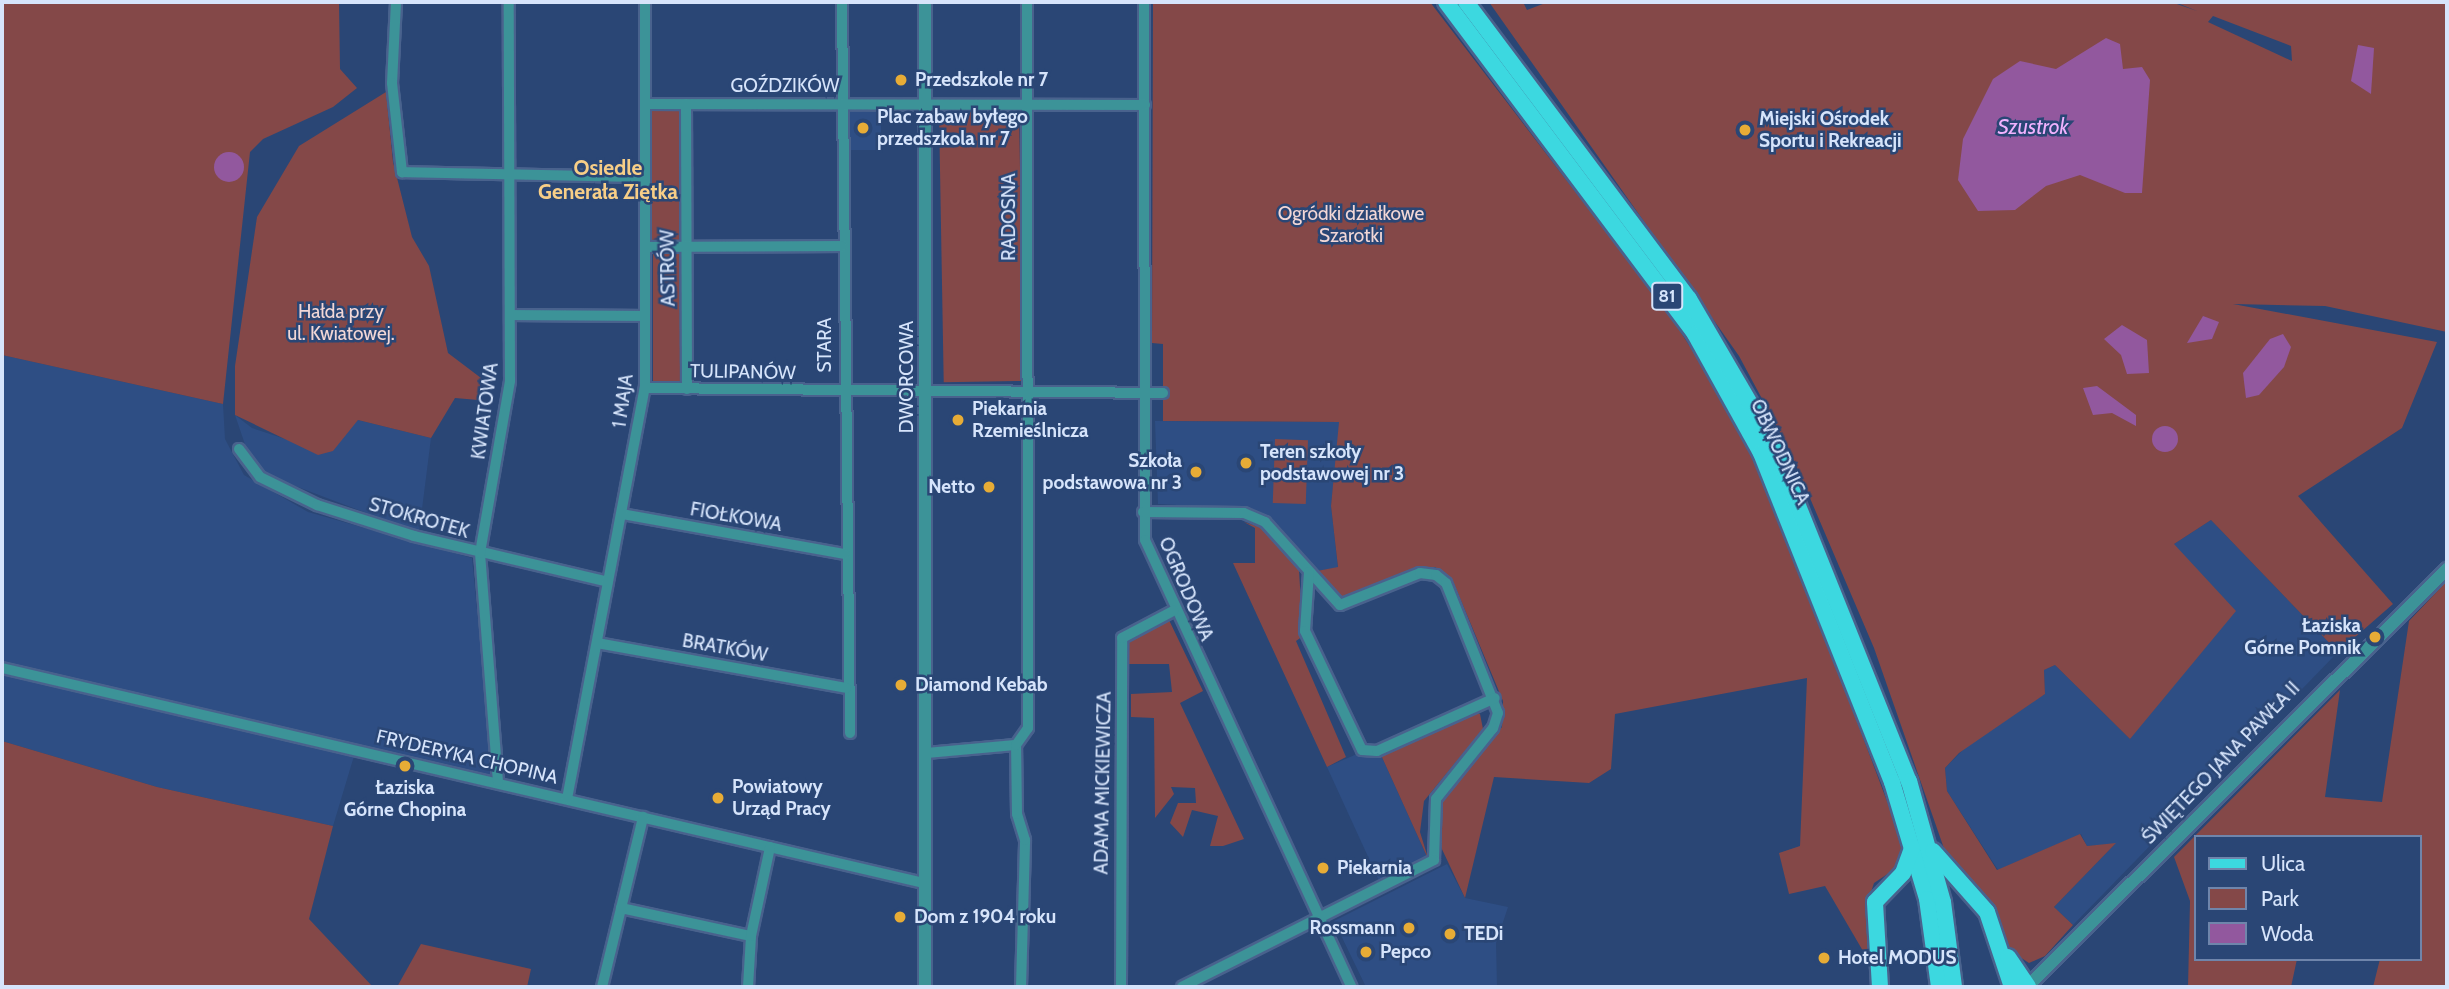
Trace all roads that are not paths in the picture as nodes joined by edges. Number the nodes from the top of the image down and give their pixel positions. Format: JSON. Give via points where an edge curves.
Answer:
{"nodes":[{"id":1,"x":396,"y":2,"type":"edge"},
{"id":2,"x":509,"y":2,"type":"edge"},
{"id":3,"x":645,"y":2,"type":"edge"},
{"id":4,"x":842,"y":2,"type":"edge"},
{"id":5,"x":925,"y":2,"type":"edge"},
{"id":6,"x":1027,"y":2,"type":"edge"},
{"id":7,"x":1144,"y":2,"type":"edge"},
{"id":8,"x":1446,"y":2,"type":"edge"},
{"id":9,"x":1465,"y":2,"type":"edge"},
{"id":10,"x":646,"y":104,"type":"junction"},
{"id":11,"x":685,"y":104,"type":"junction"},
{"id":12,"x":841,"y":104,"type":"junction"},
{"id":13,"x":1026,"y":104,"type":"junction"},
{"id":14,"x":925,"y":105,"type":"junction"},
{"id":15,"x":1144,"y":105,"type":"junction"},
{"id":16,"x":510,"y":176,"type":"junction"},
{"id":17,"x":645,"y":177,"type":"junction"},
{"id":18,"x":842,"y":246,"type":"junction"},
{"id":19,"x":645,"y":247,"type":"junction"},
{"id":20,"x":685,"y":247,"type":"junction"},
{"id":21,"x":511,"y":315,"type":"junction"},
{"id":22,"x":645,"y":316,"type":"junction"},
{"id":23,"x":645,"y":388,"type":"junction"},
{"id":24,"x":687,"y":389,"type":"junction"},
{"id":25,"x":843,"y":391,"type":"junction"},
{"id":26,"x":925,"y":391,"type":"junction"},
{"id":27,"x":1027,"y":391,"type":"junction"},
{"id":28,"x":1143,"y":393,"type":"junction"},
{"id":29,"x":1163,"y":393,"type":"dead end"},
{"id":30,"x":239,"y":449,"type":"dead end"},
{"id":31,"x":1143,"y":512,"type":"junction"},
{"id":32,"x":622,"y":514,"type":"junction"},
{"id":33,"x":480,"y":553,"type":"junction"},
{"id":34,"x":844,"y":554,"type":"junction"},
{"id":35,"x":2447,"y":569,"type":"edge"},
{"id":36,"x":1308,"y":572,"type":"junction"},
{"id":37,"x":608,"y":582,"type":"junction"},
{"id":38,"x":1173,"y":611,"type":"junction"},
{"id":39,"x":597,"y":643,"type":"junction"},
{"id":40,"x":2,"y":668,"type":"edge"},
{"id":41,"x":846,"y":688,"type":"junction"},
{"id":42,"x":1495,"y":698,"type":"junction"},
{"id":43,"x":850,"y":733,"type":"dead end"},
{"id":44,"x":1016,"y":745,"type":"junction"},
{"id":45,"x":926,"y":753,"type":"junction"},
{"id":46,"x":498,"y":782,"type":"junction"},
{"id":47,"x":567,"y":799,"type":"junction"},
{"id":48,"x":643,"y":817,"type":"junction"},
{"id":49,"x":1912,"y":842,"type":"junction"},
{"id":50,"x":771,"y":847,"type":"junction"},
{"id":51,"x":1931,"y":850,"type":"junction"},
{"id":52,"x":1893,"y":881,"type":"junction"},
{"id":53,"x":924,"y":883,"type":"junction"},
{"id":54,"x":1978,"y":898,"type":"junction"},
{"id":55,"x":1927,"y":899,"type":"junction"},
{"id":56,"x":621,"y":908,"type":"junction"},
{"id":57,"x":1946,"y":916,"type":"junction"},
{"id":58,"x":1321,"y":922,"type":"junction"},
{"id":59,"x":751,"y":936,"type":"junction"},
{"id":60,"x":2000,"y":946,"type":"junction"},
{"id":61,"x":602,"y":987,"type":"edge"},
{"id":62,"x":748,"y":987,"type":"edge"},
{"id":63,"x":925,"y":987,"type":"edge"},
{"id":64,"x":1021,"y":987,"type":"edge"},
{"id":65,"x":1121,"y":987,"type":"edge"},
{"id":66,"x":1182,"y":987,"type":"edge"},
{"id":67,"x":1352,"y":987,"type":"edge"},
{"id":68,"x":1880,"y":987,"type":"edge"},
{"id":69,"x":1939,"y":987,"type":"edge"},
{"id":70,"x":1954,"y":987,"type":"edge"},
{"id":71,"x":2012,"y":987,"type":"edge"},
{"id":72,"x":2028,"y":987,"type":"edge"}],
"edges":[{"from":1,"to":16,"type":"street","via":[[392,83],[402,172]]},
{"from":2,"to":16,"type":"street","name":"KWIATOWA"},
{"from":3,"to":10,"type":"street","name":"1 MAJA"},
{"from":4,"to":12,"type":"street","name":"STARA"},
{"from":5,"to":14,"type":"street","name":"DWORCOWA"},
{"from":6,"to":13,"type":"street","name":"RADOSNA"},
{"from":7,"to":15,"type":"street","name":"OGRODOWA"},
{"from":8,"to":49,"type":"main road","name":"OBWODNICA","number":"81","via":[[1656,280],[1734,400],[1831,624]]},
{"from":9,"to":51,"type":"main road","name":"OBWODNICA","number":"81","via":[[1665,265],[1742,381],[1807,523]]},
{"from":10,"to":11,"type":"street","name":"GOŹDZIKÓW"},
{"from":10,"to":17,"type":"street","name":"1 MAJA"},
{"from":11,"to":12,"type":"street","name":"GOŹDZIKÓW"},
{"from":11,"to":20,"type":"street","name":"ASTRÓW"},
{"from":12,"to":14,"type":"street","name":"GOŹDZIKÓW"},
{"from":12,"to":18,"type":"street","name":"STARA"},
{"from":13,"to":14,"type":"street","name":"GOŹDZIKÓW"},
{"from":13,"to":15,"type":"street","name":"GOŹDZIKÓW"},
{"from":13,"to":27,"type":"street","name":"RADOSNA"},
{"from":14,"to":26,"type":"street","name":"DWORCOWA"},
{"from":15,"to":28,"type":"street","name":"OGRODOWA"},
{"from":16,"to":17,"type":"street"},
{"from":16,"to":21,"type":"street","name":"KWIATOWA"},
{"from":17,"to":19,"type":"street","name":"1 MAJA"},
{"from":18,"to":20,"type":"street"},
{"from":18,"to":25,"type":"street","name":"STARA"},
{"from":19,"to":20,"type":"street"},
{"from":19,"to":22,"type":"street","name":"1 MAJA"},
{"from":20,"to":24,"type":"street","name":"ASTRÓW"},
{"from":21,"to":22,"type":"street"},
{"from":21,"to":33,"type":"street","name":"KWIATOWA","via":[[509,396]]},
{"from":22,"to":23,"type":"street","name":"1 MAJA"},
{"from":23,"to":24,"type":"street","name":"TULIPANÓW"},
{"from":23,"to":32,"type":"street","name":"1 MAJA"},
{"from":24,"to":25,"type":"street","name":"TULIPANÓW"},
{"from":25,"to":26,"type":"street","name":"TULIPANÓW"},
{"from":25,"to":34,"type":"street","name":"STARA"},
{"from":26,"to":27,"type":"street","name":"TULIPANÓW"},
{"from":26,"to":45,"type":"street","name":"DWORCOWA"},
{"from":27,"to":28,"type":"street","name":"TULIPANÓW"},
{"from":27,"to":44,"type":"street","via":[[1028,728]]},
{"from":28,"to":29,"type":"street","name":"TULIPANÓW"},
{"from":28,"to":31,"type":"street","name":"OGRODOWA"},
{"from":30,"to":33,"type":"street","name":"STOKROTEK","via":[[260,477],[317,505]]},
{"from":31,"to":36,"type":"street","via":[[1244,513],[1265,522]]},
{"from":31,"to":38,"type":"street","name":"OGRODOWA","via":[[1146,546]]},
{"from":32,"to":34,"type":"street","name":"FIOŁKOWA"},
{"from":32,"to":37,"type":"street","name":"1 MAJA"},
{"from":33,"to":37,"type":"street","name":"STOKROTEK"},
{"from":33,"to":46,"type":"street","name":"KWIATOWA"},
{"from":34,"to":41,"type":"street","name":"STARA"},
{"from":35,"to":72,"type":"street","name":"ŚWIĘTEGO JANA PAWŁA II"},
{"from":36,"to":42,"type":"street","via":[[1332,599],[1351,605],[1420,573],[1436,575],[1446,583]]},
{"from":36,"to":42,"type":"street","via":[[1305,631],[1362,750],[1377,751]]},
{"from":37,"to":39,"type":"street","name":"1 MAJA"},
{"from":38,"to":58,"type":"street","name":"OGRODOWA"},
{"from":38,"to":65,"type":"street","name":"ADAMA MICKIEWICZA","via":[[1122,638]]},
{"from":39,"to":41,"type":"street","name":"BRATKÓW"},
{"from":39,"to":47,"type":"street","name":"1 MAJA"},
{"from":40,"to":46,"type":"street","name":"FRYDERYKA CHOPINA"},
{"from":41,"to":43,"type":"street","name":"STARA"},
{"from":42,"to":58,"type":"street","via":[[1493,728],[1436,799],[1434,860]]},
{"from":44,"to":45,"type":"street"},
{"from":44,"to":64,"type":"street","via":[[1017,814],[1025,840]]},
{"from":45,"to":53,"type":"street","name":"DWORCOWA"},
{"from":46,"to":47,"type":"street","name":"FRYDERYKA CHOPINA"},
{"from":47,"to":48,"type":"street","name":"FRYDERYKA CHOPINA"},
{"from":48,"to":50,"type":"street","name":"FRYDERYKA CHOPINA"},
{"from":48,"to":56,"type":"street"},
{"from":49,"to":52,"type":"main road","via":[[1910,861]]},
{"from":49,"to":55,"type":"main road","name":"OBWODNICA","number":"81"},
{"from":50,"to":53,"type":"street","name":"FRYDERYKA CHOPINA","via":[[835,858]]},
{"from":50,"to":59,"type":"street"},
{"from":51,"to":54,"type":"main road"},
{"from":51,"to":57,"type":"main road","name":"OBWODNICA","number":"81"},
{"from":52,"to":55,"type":"main road","via":[[1914,886]]},
{"from":52,"to":68,"type":"main road","via":[[1875,902]]},
{"from":53,"to":63,"type":"street","name":"DWORCOWA"},
{"from":54,"to":57,"type":"main road","via":[[1959,897]]},
{"from":54,"to":60,"type":"main road"},
{"from":55,"to":69,"type":"main road","name":"OBWODNICA","number":"81"},
{"from":56,"to":59,"type":"street"},
{"from":56,"to":61,"type":"street"},
{"from":57,"to":70,"type":"main road","name":"OBWODNICA","number":"81"},
{"from":58,"to":66,"type":"street"},
{"from":58,"to":67,"type":"street","name":"OGRODOWA"},
{"from":59,"to":62,"type":"street"},
{"from":60,"to":71,"type":"main road"},
{"from":60,"to":72,"type":"main road"}]}
